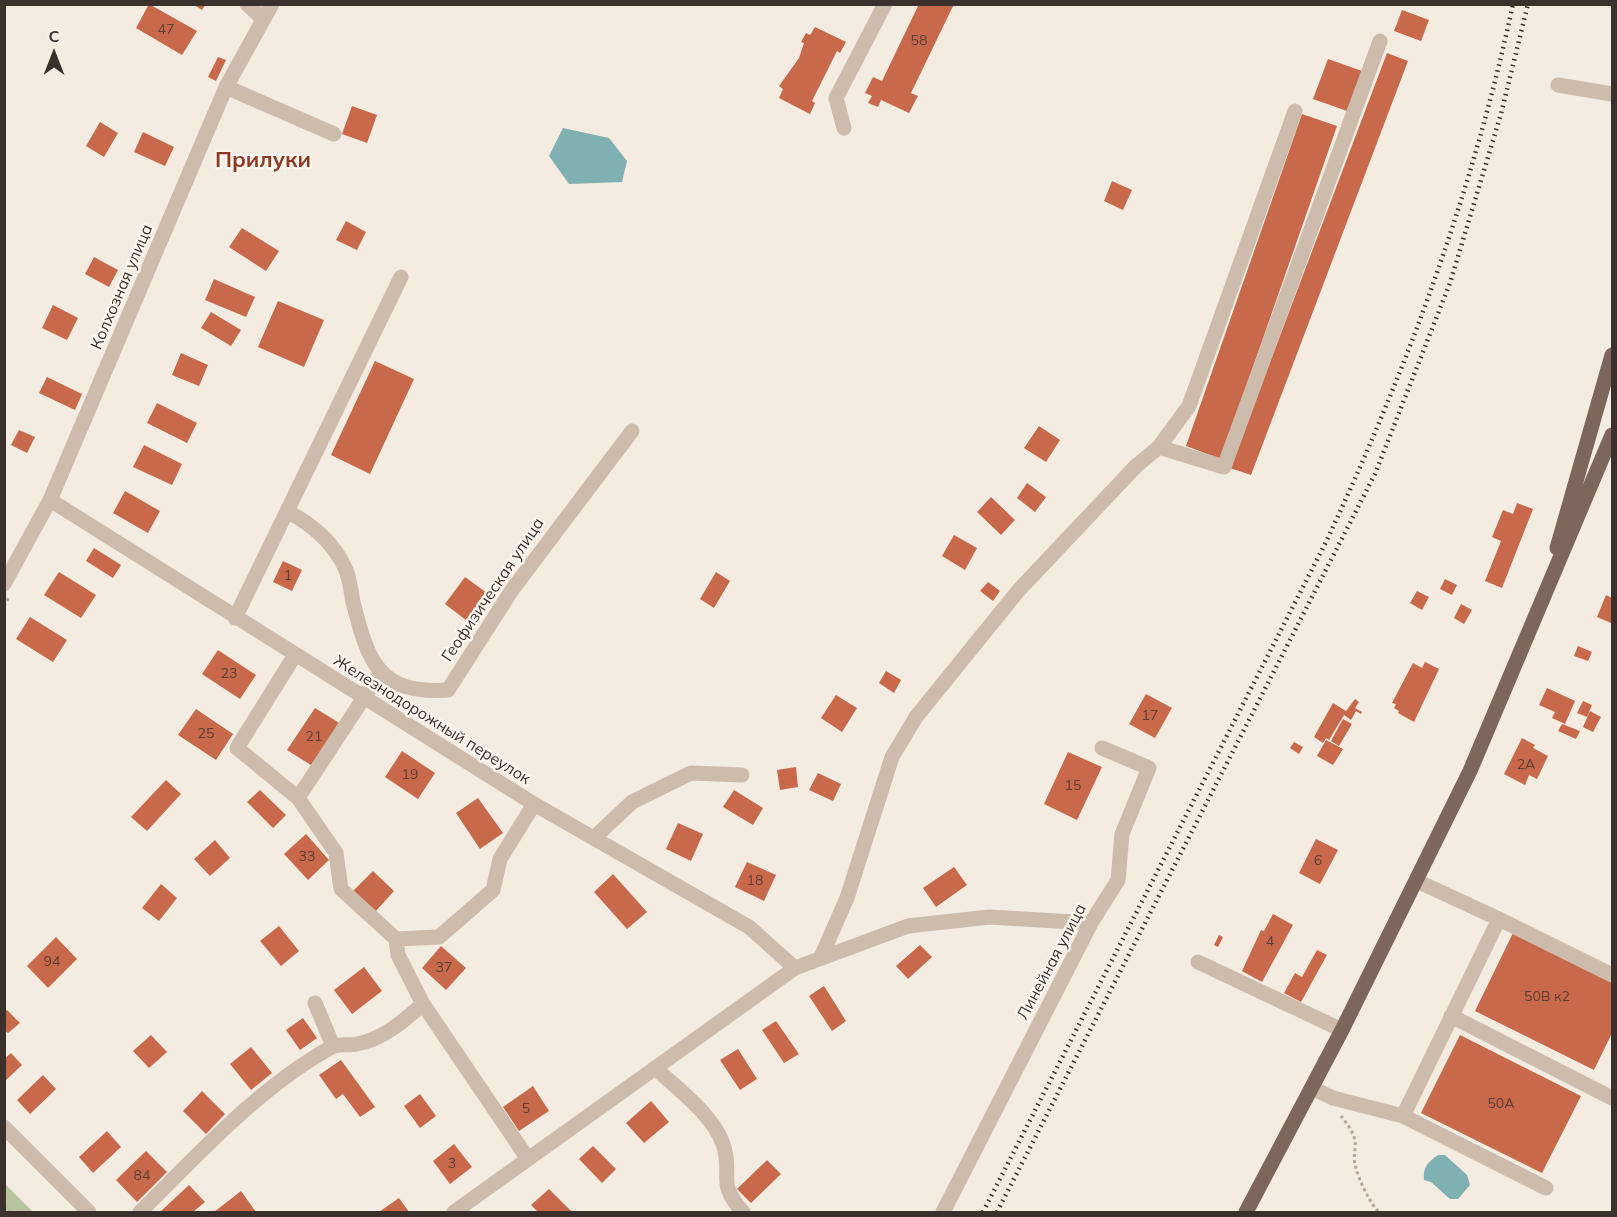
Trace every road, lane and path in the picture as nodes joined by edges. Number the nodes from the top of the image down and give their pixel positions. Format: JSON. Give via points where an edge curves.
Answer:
{"nodes":[{"id":1,"x":247,"y":4,"type":"edge"},
{"id":2,"x":272,"y":4,"type":"edge"},
{"id":3,"x":885,"y":4,"type":"edge"},
{"id":4,"x":263,"y":19,"type":"junction"},
{"id":5,"x":1380,"y":41,"type":"dead end"},
{"id":6,"x":1558,"y":85,"type":"dead end"},
{"id":7,"x":226,"y":87,"type":"junction"},
{"id":8,"x":1612,"y":94,"type":"edge"},
{"id":9,"x":1294,"y":111,"type":"dead end"},
{"id":10,"x":844,"y":128,"type":"dead end"},
{"id":11,"x":334,"y":134,"type":"dead end"},
{"id":12,"x":401,"y":277,"type":"dead end"},
{"id":13,"x":1612,"y":355,"type":"edge"},
{"id":14,"x":632,"y":431,"type":"dead end"},
{"id":15,"x":1612,"y":435,"type":"edge"},
{"id":16,"x":1159,"y":447,"type":"junction"},
{"id":17,"x":51,"y":500,"type":"junction"},
{"id":18,"x":288,"y":512,"type":"junction"},
{"id":19,"x":4,"y":584,"type":"edge"},
{"id":20,"x":1538,"y":614,"type":"junction"},
{"id":21,"x":235,"y":618,"type":"junction"},
{"id":22,"x":295,"y":656,"type":"junction"},
{"id":23,"x":380,"y":673,"type":"junction"},
{"id":24,"x":364,"y":698,"type":"junction"},
{"id":25,"x":1102,"y":748,"type":"dead end"},
{"id":26,"x":742,"y":775,"type":"dead end"},
{"id":27,"x":298,"y":798,"type":"junction"},
{"id":28,"x":534,"y":804,"type":"junction"},
{"id":29,"x":595,"y":837,"type":"junction"},
{"id":30,"x":1417,"y":881,"type":"junction"},
{"id":31,"x":1499,"y":919,"type":"junction"},
{"id":32,"x":1090,"y":923,"type":"junction"},
{"id":33,"x":396,"y":939,"type":"junction"},
{"id":34,"x":821,"y":957,"type":"junction"},
{"id":35,"x":1198,"y":962,"type":"dead end"},
{"id":36,"x":795,"y":968,"type":"junction"},
{"id":37,"x":1612,"y":975,"type":"edge"},
{"id":38,"x":315,"y":1003,"type":"dead end"},
{"id":39,"x":423,"y":1004,"type":"junction"},
{"id":40,"x":1451,"y":1016,"type":"junction"},
{"id":41,"x":1342,"y":1030,"type":"junction"},
{"id":42,"x":333,"y":1046,"type":"junction"},
{"id":43,"x":655,"y":1068,"type":"junction"},
{"id":44,"x":1312,"y":1088,"type":"junction"},
{"id":45,"x":1333,"y":1098,"type":"junction"},
{"id":46,"x":1612,"y":1098,"type":"edge"},
{"id":47,"x":1403,"y":1116,"type":"junction"},
{"id":48,"x":4,"y":1127,"type":"edge"},
{"id":49,"x":528,"y":1159,"type":"junction"},
{"id":50,"x":1546,"y":1188,"type":"dead end"},
{"id":51,"x":4,"y":1208,"type":"edge"},
{"id":52,"x":10,"y":1212,"type":"edge"},
{"id":53,"x":90,"y":1212,"type":"edge"},
{"id":54,"x":140,"y":1212,"type":"edge"},
{"id":55,"x":454,"y":1212,"type":"edge"},
{"id":56,"x":743,"y":1212,"type":"edge"},
{"id":57,"x":943,"y":1212,"type":"edge"},
{"id":58,"x":1246,"y":1212,"type":"edge"},
{"id":59,"x":1379,"y":1212,"type":"edge"}],
"edges":[{"from":1,"to":4,"type":"street"},
{"from":2,"to":4,"type":"street","name":"Колхозная улица"},
{"from":3,"to":10,"type":"street","via":[[836,98]]},
{"from":4,"to":7,"type":"street","name":"Колхозная улица"},
{"from":5,"to":16,"type":"street","via":[[1224,467]]},
{"from":6,"to":8,"type":"street"},
{"from":7,"to":11,"type":"street"},
{"from":7,"to":17,"type":"street","name":"Колхозная улица"},
{"from":9,"to":16,"type":"street","via":[[1189,406]]},
{"from":12,"to":18,"type":"street"},
{"from":13,"to":20,"type":"main road"},
{"from":14,"to":23,"type":"street","name":"Геофизическая улица","via":[[512,590],[448,690],[426,692]]},
{"from":15,"to":20,"type":"main road"},
{"from":16,"to":34,"type":"street","via":[[1136,466],[1018,591],[916,717],[892,757],[848,898]]},
{"from":17,"to":19,"type":"street","name":"Колхозная улица"},
{"from":17,"to":21,"type":"street","name":"Железнодорожный переулок"},
{"from":18,"to":21,"type":"street"},
{"from":18,"to":23,"type":"street","via":[[306,521],[329,544],[346,570],[362,636],[371,662]]},
{"from":20,"to":30,"type":"main road"},
{"from":21,"to":22,"type":"street","name":"Железнодорожный переулок"},
{"from":22,"to":24,"type":"street","name":"Железнодорожный переулок"},
{"from":22,"to":27,"type":"street","via":[[237,748]]},
{"from":23,"to":24,"type":"street"},
{"from":24,"to":27,"type":"street"},
{"from":24,"to":28,"type":"street","name":"Железнодорожный переулок"},
{"from":25,"to":32,"type":"street","name":"Линейная улица","via":[[1149,768],[1122,834],[1118,880]]},
{"from":26,"to":29,"type":"street","via":[[691,773],[632,802]]},
{"from":27,"to":33,"type":"street","via":[[336,853],[341,889]]},
{"from":28,"to":29,"type":"street","name":"Железнодорожный переулок"},
{"from":28,"to":33,"type":"street","via":[[500,859],[493,890],[439,937]]},
{"from":29,"to":36,"type":"street","name":"Железнодорожный переулок","via":[[749,927]]},
{"from":30,"to":31,"type":"street"},
{"from":30,"to":41,"type":"main road"},
{"from":31,"to":37,"type":"street"},
{"from":31,"to":40,"type":"street"},
{"from":32,"to":34,"type":"street","via":[[989,917],[908,926]]},
{"from":32,"to":57,"type":"street","name":"Линейная улица"},
{"from":33,"to":39,"type":"street","via":[[398,956]]},
{"from":34,"to":36,"type":"street"},
{"from":35,"to":41,"type":"street"},
{"from":36,"to":43,"type":"street"},
{"from":38,"to":42,"type":"street"},
{"from":39,"to":42,"type":"street","via":[[387,1035]]},
{"from":39,"to":49,"type":"street"},
{"from":40,"to":46,"type":"street"},
{"from":40,"to":47,"type":"street"},
{"from":41,"to":44,"type":"main road"},
{"from":42,"to":54,"type":"street","via":[[282,1079],[218,1134]]},
{"from":43,"to":49,"type":"street"},
{"from":43,"to":56,"type":"street","via":[[695,1103],[722,1141],[726,1189]]},
{"from":44,"to":45,"type":"street"},
{"from":44,"to":58,"type":"main road"},
{"from":45,"to":47,"type":"street"},
{"from":45,"to":59,"type":"path","via":[[1355,1141],[1354,1164],[1369,1201]]},
{"from":47,"to":50,"type":"street"},
{"from":48,"to":53,"type":"street"},
{"from":49,"to":55,"type":"street"},
{"from":51,"to":52,"type":"path"}]}
